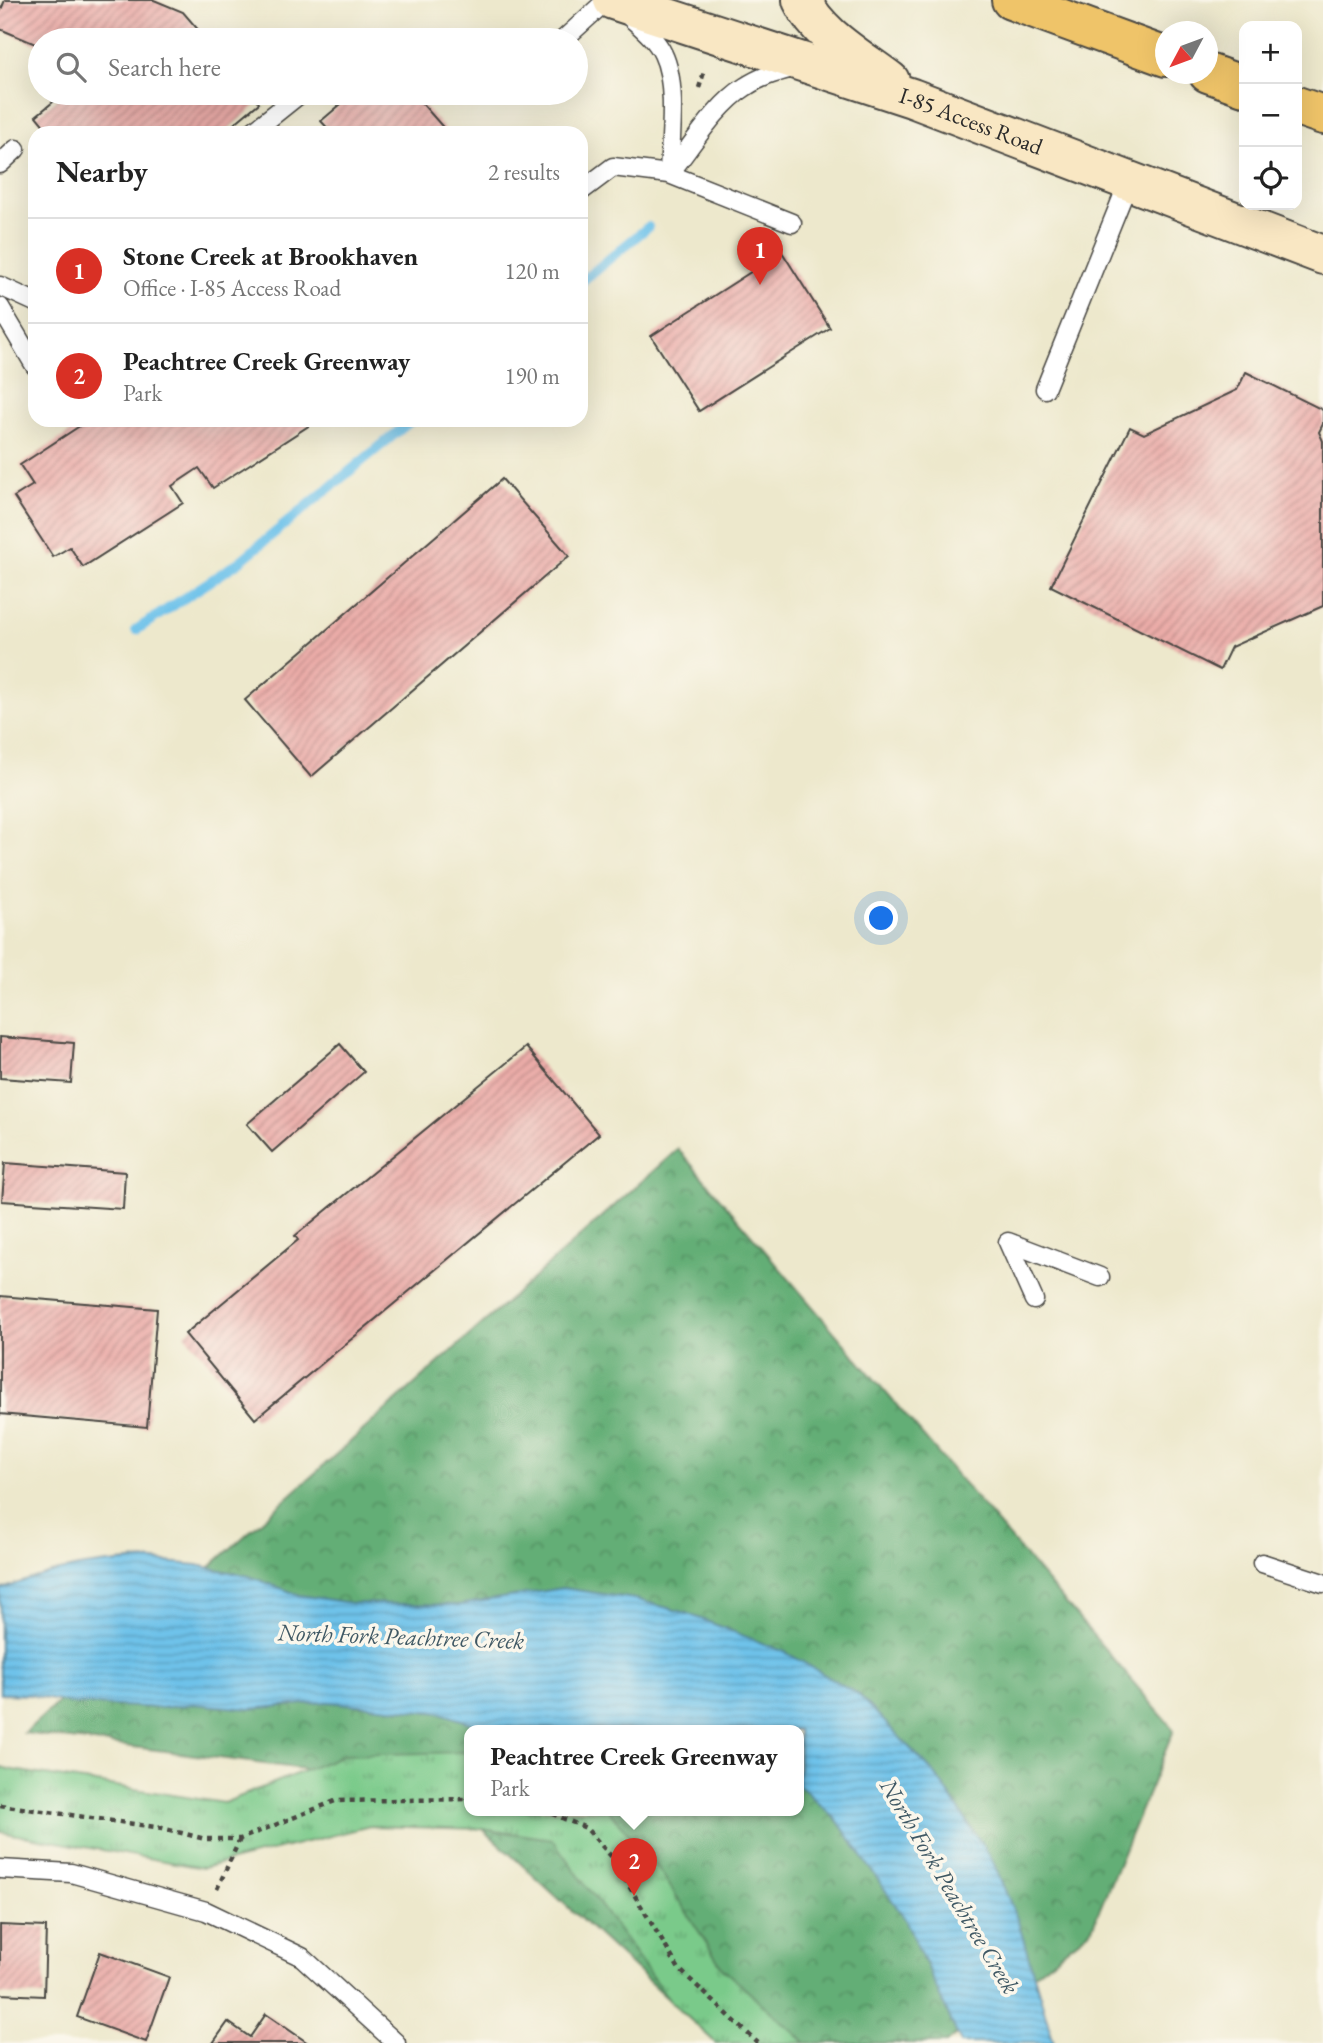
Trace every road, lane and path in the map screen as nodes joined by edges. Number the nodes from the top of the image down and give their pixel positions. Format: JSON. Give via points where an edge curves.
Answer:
{"nodes":[{"id":1,"x":610,"y":0,"type":"edge"},
{"id":2,"x":802,"y":0,"type":"edge"},
{"id":3,"x":1010,"y":0,"type":"edge"},
{"id":4,"x":578,"y":28,"type":"edge"},
{"id":5,"x":1155,"y":53,"type":"edge"},
{"id":6,"x":810,"y":64,"type":"junction"},
{"id":7,"x":1218,"y":77,"type":"edge"},
{"id":8,"x":1239,"y":84,"type":"edge"},
{"id":9,"x":912,"y":98,"type":"junction"},
{"id":10,"x":285,"y":105,"type":"edge"},
{"id":11,"x":1302,"y":108,"type":"edge"},
{"id":12,"x":1323,"y":116,"type":"edge"},
{"id":13,"x":260,"y":126,"type":"edge"},
{"id":14,"x":16,"y":149,"type":"dead end"},
{"id":15,"x":0,"y":164,"type":"edge"},
{"id":16,"x":669,"y":174,"type":"junction"},
{"id":17,"x":1129,"y":181,"type":"junction"},
{"id":18,"x":588,"y":186,"type":"edge"},
{"id":19,"x":792,"y":223,"type":"dead end"},
{"id":20,"x":1323,"y":255,"type":"edge"},
{"id":21,"x":0,"y":286,"type":"edge"},
{"id":22,"x":28,"y":299,"type":"edge"},
{"id":23,"x":0,"y":307,"type":"edge"},
{"id":24,"x":28,"y":354,"type":"edge"},
{"id":25,"x":1045,"y":389,"type":"dead end"},
{"id":26,"x":1100,"y":1277,"type":"dead end"},
{"id":27,"x":1034,"y":1300,"type":"dead end"},
{"id":28,"x":1262,"y":1563,"type":"dead end"},
{"id":29,"x":1323,"y":1583,"type":"edge"},
{"id":30,"x":464,"y":1799,"type":"edge"},
{"id":31,"x":0,"y":1805,"type":"edge"},
{"id":32,"x":557,"y":1816,"type":"edge"},
{"id":33,"x":240,"y":1839,"type":"junction"},
{"id":34,"x":0,"y":1870,"type":"edge"},
{"id":35,"x":206,"y":1911,"type":"junction"},
{"id":36,"x":397,"y":2043,"type":"edge"},
{"id":37,"x":758,"y":2043,"type":"edge"}],
"edges":[{"from":1,"to":4,"type":"lane"},
{"from":1,"to":6,"type":"main road","name":"I-85 Access Road"},
{"from":1,"to":16,"type":"lane","via":[[648,33],[663,54],[671,82]]},
{"from":2,"to":9,"type":"main road","via":[[824,30]]},
{"from":3,"to":5,"type":"highway"},
{"from":6,"to":9,"type":"main road","name":"I-85 Access Road"},
{"from":6,"to":16,"type":"lane","via":[[767,75],[743,88]]},
{"from":7,"to":8,"type":"highway"},
{"from":9,"to":17,"type":"main road","name":"I-85 Access Road"},
{"from":10,"to":13,"type":"lane"},
{"from":11,"to":12,"type":"highway"},
{"from":14,"to":15,"type":"lane"},
{"from":16,"to":18,"type":"lane","via":[[613,167]]},
{"from":16,"to":19,"type":"lane"},
{"from":17,"to":20,"type":"main road","name":"I-85 Access Road"},
{"from":17,"to":25,"type":"lane"},
{"from":21,"to":22,"type":"lane"},
{"from":23,"to":24,"type":"lane"},
{"from":26,"to":27,"type":"lane","via":[[1008,1242]]},
{"from":28,"to":29,"type":"lane"},
{"from":30,"to":33,"type":"path","via":[[335,1801]]},
{"from":31,"to":33,"type":"path","via":[[162,1828],[205,1839]]},
{"from":32,"to":37,"type":"path","via":[[586,1828],[611,1856],[679,1969]]},
{"from":33,"to":35,"type":"path"},
{"from":34,"to":35,"type":"lane","via":[[71,1873]]},
{"from":35,"to":36,"type":"lane","via":[[302,1957]]}]}
